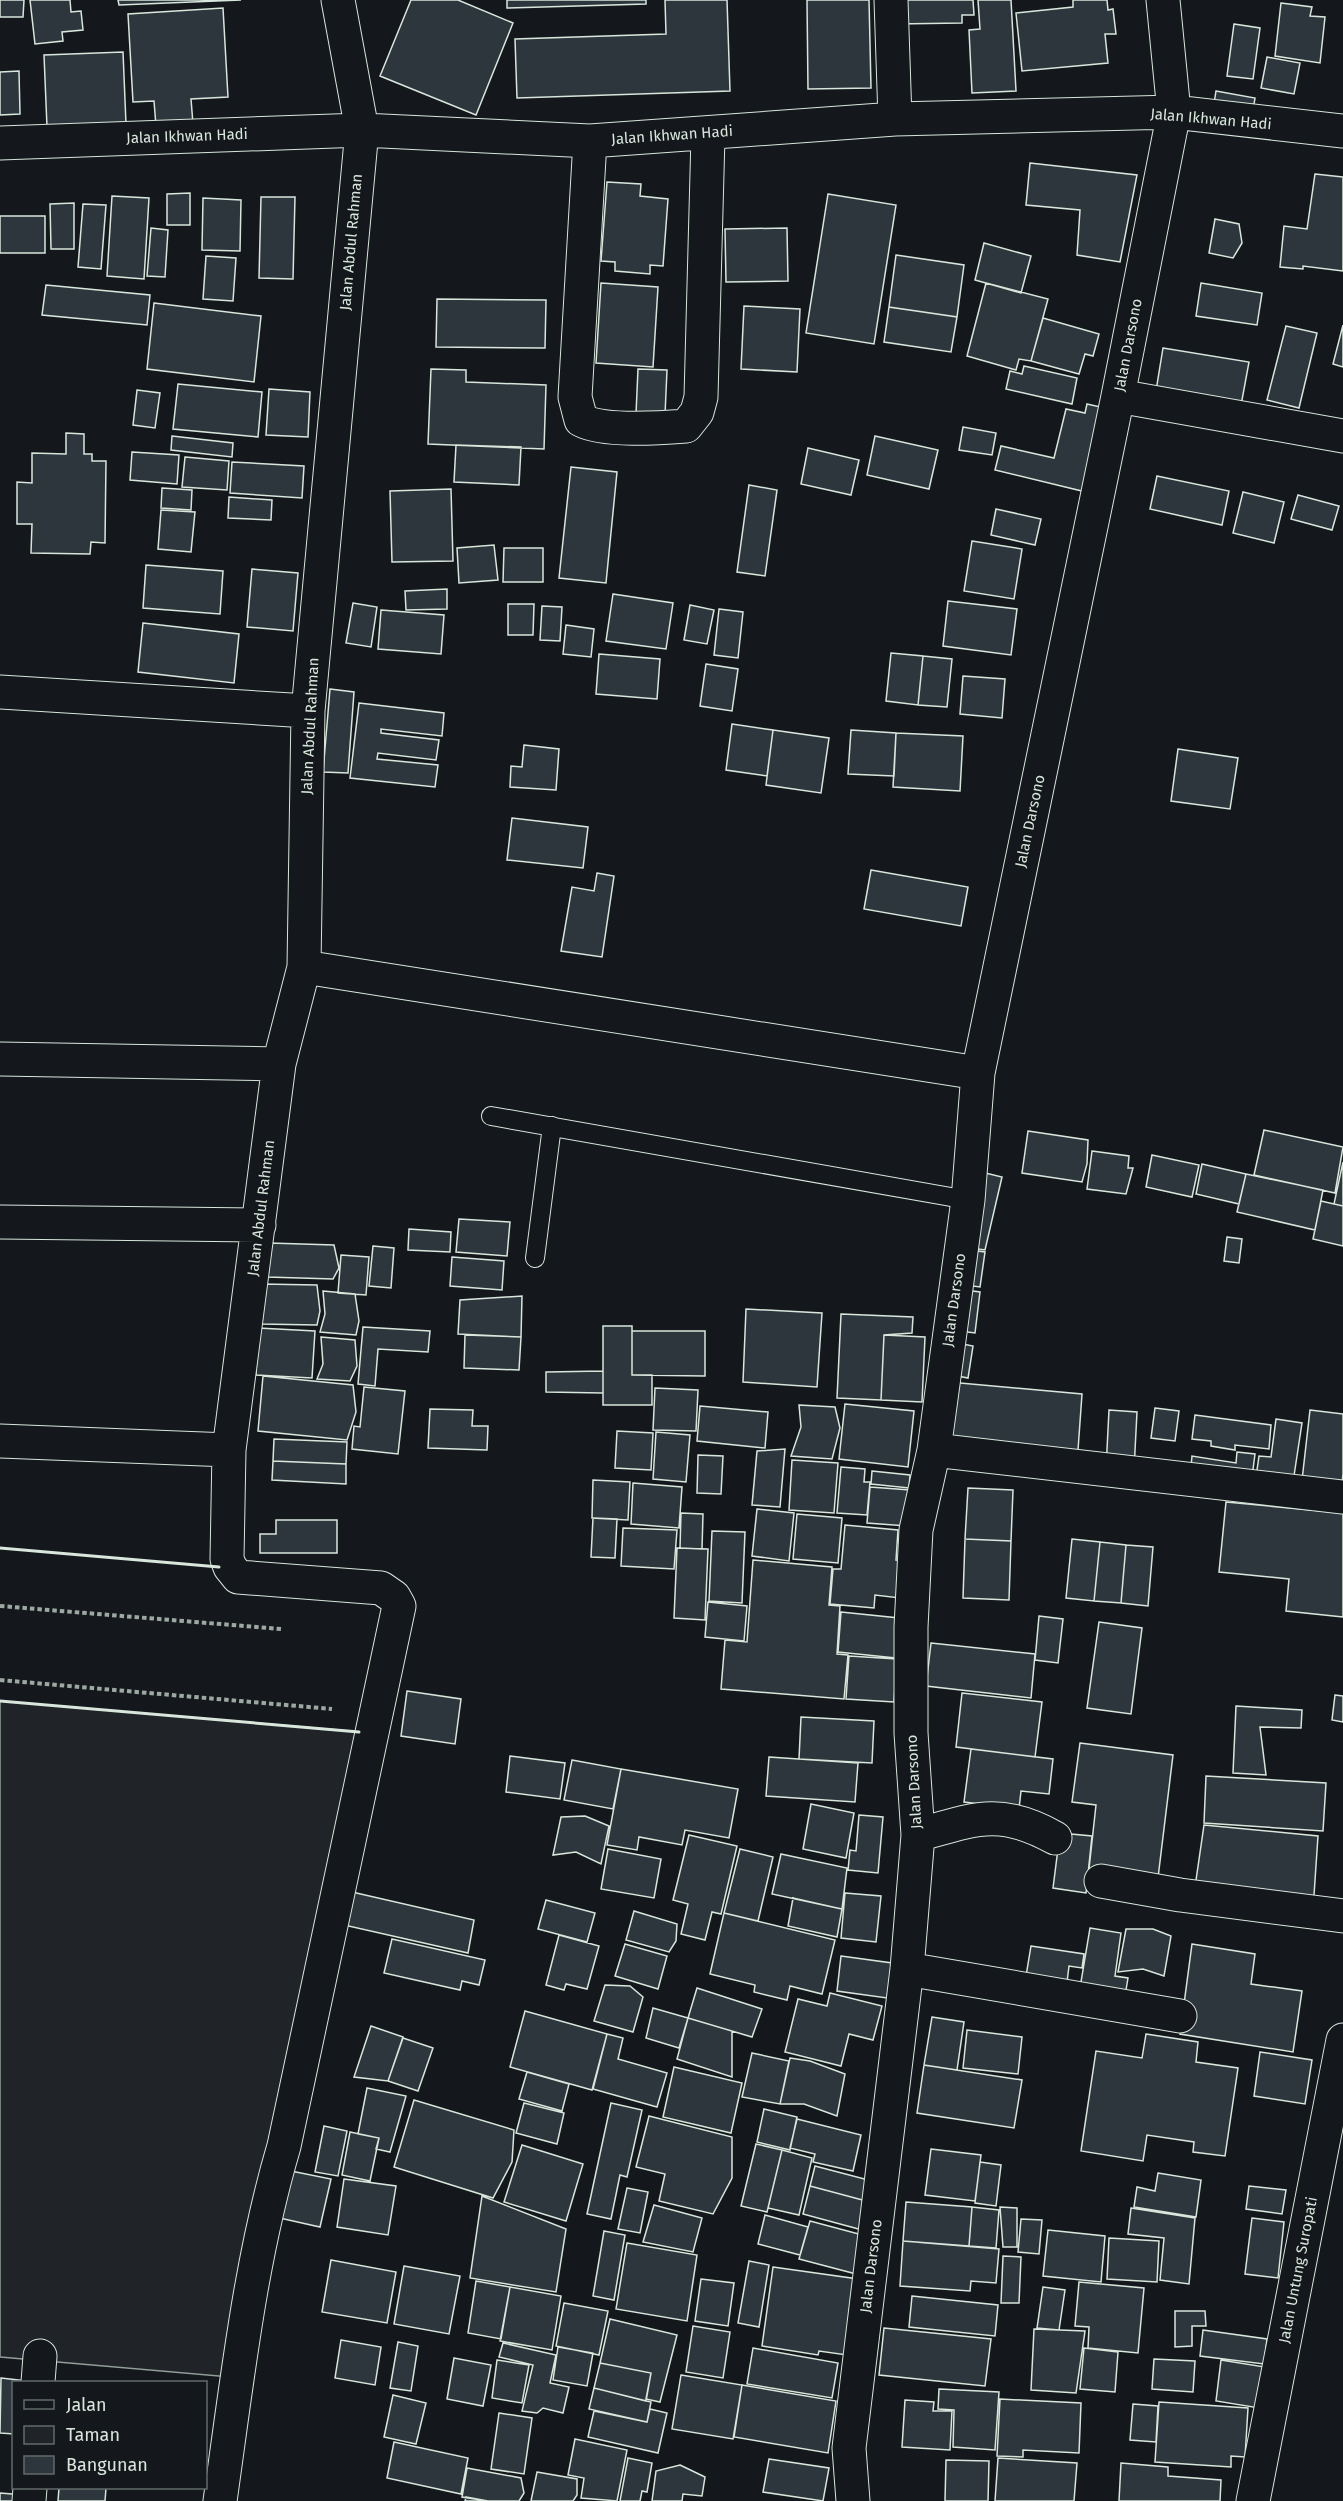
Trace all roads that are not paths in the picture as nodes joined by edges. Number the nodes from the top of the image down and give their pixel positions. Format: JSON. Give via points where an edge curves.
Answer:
{"nodes":[{"id":1,"x":338,"y":0,"type":"edge"},
{"id":2,"x":891,"y":0,"type":"edge"},
{"id":3,"x":1163,"y":0,"type":"edge"},
{"id":4,"x":1174,"y":112,"type":"junction"},
{"id":5,"x":895,"y":119,"type":"junction"},
{"id":6,"x":362,"y":130,"type":"junction"},
{"id":7,"x":1343,"y":131,"type":"edge"},
{"id":8,"x":713,"y":133,"type":"junction"},
{"id":9,"x":590,"y":141,"type":"junction"},
{"id":10,"x":0,"y":142,"type":"edge"},
{"id":11,"x":1118,"y":396,"type":"junction"},
{"id":12,"x":1343,"y":436,"type":"edge"},
{"id":13,"x":0,"y":693,"type":"edge"},
{"id":14,"x":308,"y":711,"type":"junction"},
{"id":15,"x":304,"y":967,"type":"junction"},
{"id":16,"x":0,"y":1059,"type":"edge"},
{"id":17,"x":279,"y":1064,"type":"junction"},
{"id":18,"x":978,"y":1073,"type":"junction"},
{"id":19,"x":491,"y":1116,"type":"dead end"},
{"id":20,"x":552,"y":1126,"type":"junction"},
{"id":21,"x":968,"y":1200,"type":"junction"},
{"id":22,"x":0,"y":1222,"type":"edge"},
{"id":23,"x":259,"y":1225,"type":"junction"},
{"id":24,"x":535,"y":1258,"type":"dead end"},
{"id":25,"x":0,"y":1441,"type":"edge"},
{"id":26,"x":229,"y":1450,"type":"junction"},
{"id":27,"x":934,"y":1450,"type":"junction"},
{"id":28,"x":1343,"y":1497,"type":"edge"},
{"id":29,"x":918,"y":1835,"type":"junction"},
{"id":30,"x":1054,"y":1838,"type":"dead end"},
{"id":31,"x":1101,"y":1881,"type":"dead end"},
{"id":32,"x":1343,"y":1916,"type":"edge"},
{"id":33,"x":908,"y":1969,"type":"junction"},
{"id":34,"x":1180,"y":2016,"type":"dead end"},
{"id":35,"x":1343,"y":2040,"type":"edge"},
{"id":36,"x":220,"y":2501,"type":"edge"},
{"id":37,"x":853,"y":2501,"type":"edge"},
{"id":38,"x":1253,"y":2501,"type":"edge"}],
"edges":[{"from":1,"to":6,"type":"street","name":"Jalan Abdul Rahman"},
{"from":2,"to":5,"type":"street"},
{"from":3,"to":4,"type":"street","name":"Jalan Darsono"},
{"from":4,"to":5,"type":"street","name":"Jalan Ikhwan Hadi"},
{"from":4,"to":7,"type":"street","name":"Jalan Ikhwan Hadi"},
{"from":4,"to":11,"type":"street","name":"Jalan Darsono"},
{"from":5,"to":8,"type":"street","name":"Jalan Ikhwan Hadi"},
{"from":6,"to":9,"type":"street","name":"Jalan Ikhwan Hadi"},
{"from":6,"to":10,"type":"street","name":"Jalan Ikhwan Hadi"},
{"from":6,"to":14,"type":"street","name":"Jalan Abdul Rahman"},
{"from":8,"to":9,"type":"street","name":"Jalan Ikhwan Hadi"},
{"from":8,"to":9,"type":"street","via":[[708,136],[701,397],[697,412],[686,426],[665,428],[592,426],[581,420],[578,410],[575,397]]},
{"from":11,"to":12,"type":"street"},
{"from":11,"to":18,"type":"street","name":"Jalan Darsono"},
{"from":13,"to":14,"type":"street"},
{"from":14,"to":15,"type":"street","name":"Jalan Abdul Rahman"},
{"from":15,"to":17,"type":"street","name":"Jalan Abdul Rahman"},
{"from":15,"to":18,"type":"street"},
{"from":16,"to":17,"type":"street"},
{"from":17,"to":23,"type":"street","name":"Jalan Abdul Rahman"},
{"from":18,"to":21,"type":"street","name":"Jalan Darsono"},
{"from":19,"to":20,"type":"lane"},
{"from":20,"to":21,"type":"lane"},
{"from":20,"to":24,"type":"lane"},
{"from":21,"to":27,"type":"street","name":"Jalan Darsono"},
{"from":22,"to":23,"type":"street"},
{"from":23,"to":26,"type":"street","name":"Jalan Abdul Rahman"},
{"from":25,"to":26,"type":"street"},
{"from":26,"to":36,"type":"street","name":"Jalan Abdul Rahman","via":[[227,1558],[238,1577],[381,1588],[399,1606],[284,2146],[269,2196],[247,2312]]},
{"from":27,"to":28,"type":"street"},
{"from":27,"to":29,"type":"street","name":"Jalan Darsono","via":[[916,1530],[911,1627],[911,1733]]},
{"from":29,"to":30,"type":"street","via":[[985,1818],[1024,1823]]},
{"from":29,"to":33,"type":"street","name":"Jalan Darsono"},
{"from":31,"to":32,"type":"street"},
{"from":33,"to":34,"type":"street"},
{"from":33,"to":37,"type":"street","name":"Jalan Darsono","via":[[849,2448]]},
{"from":35,"to":38,"type":"street","name":"Jalan Untung Suropati"}]}
